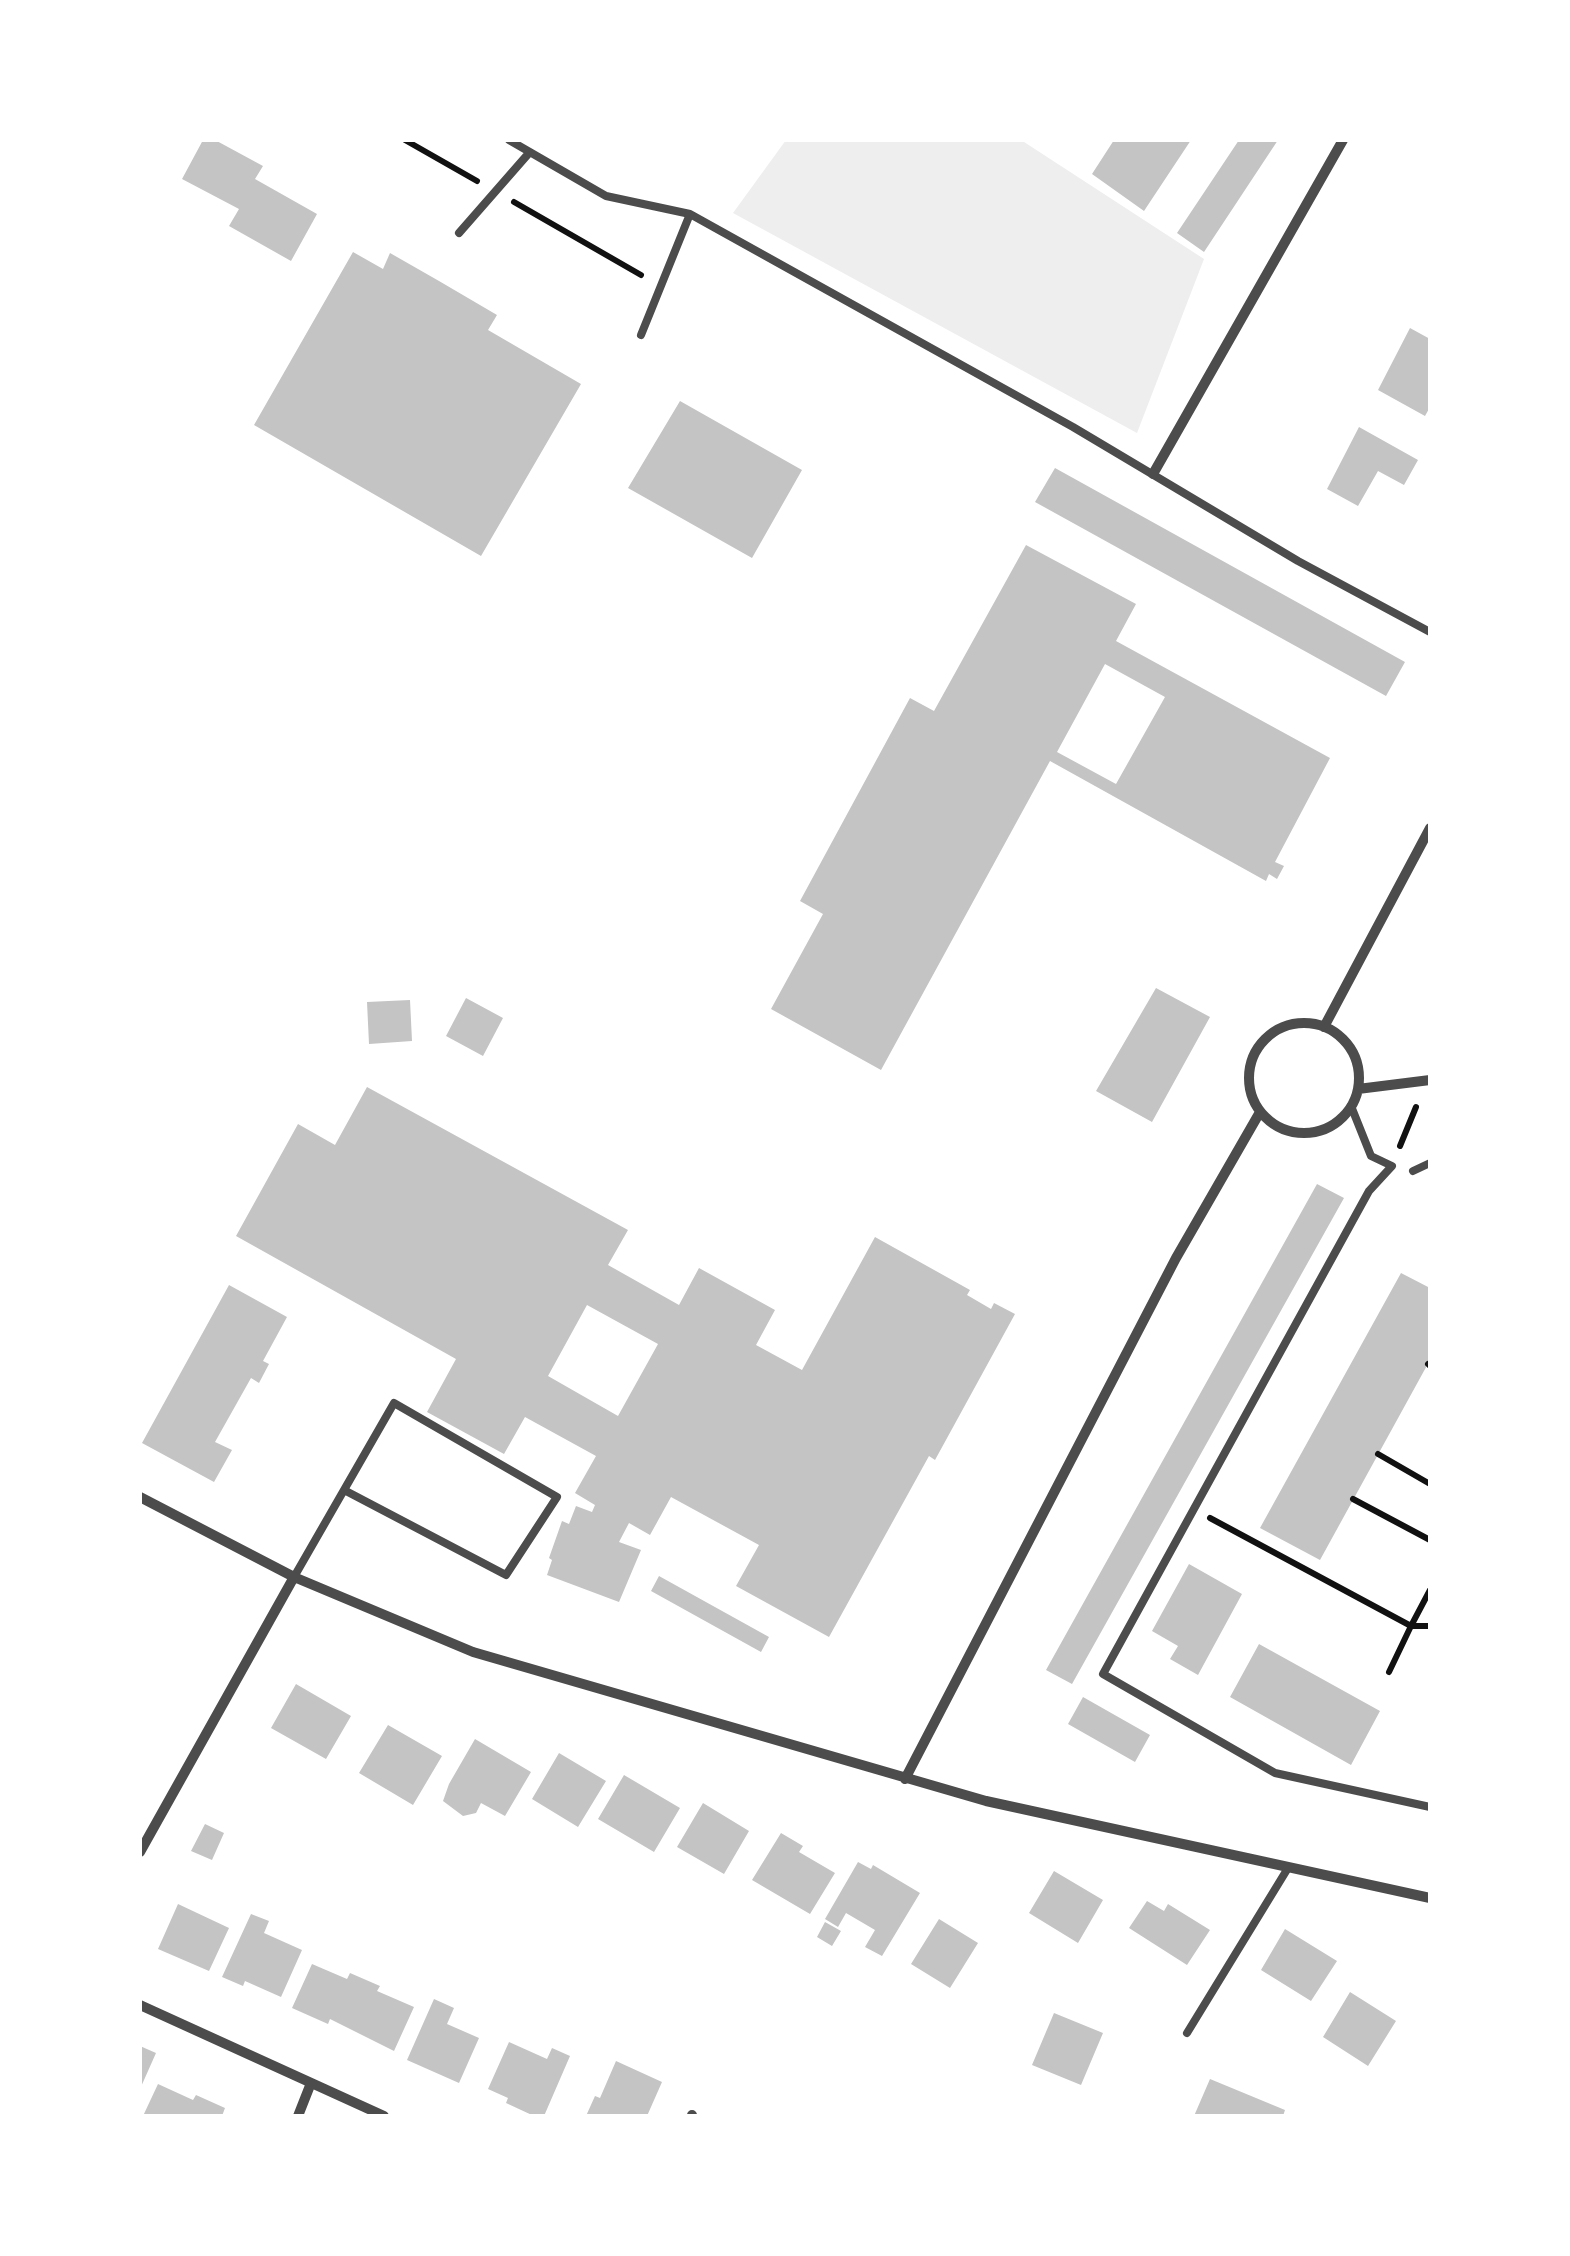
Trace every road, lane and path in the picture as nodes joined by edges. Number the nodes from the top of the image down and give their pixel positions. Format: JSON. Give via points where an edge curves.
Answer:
{"nodes":[{"id":1,"x":405,"y":140,"type":"edge"},
{"id":2,"x":509,"y":140,"type":"edge"},
{"id":3,"x":1343,"y":140,"type":"edge"},
{"id":4,"x":529,"y":153,"type":"junction"},
{"id":5,"x":496,"y":192,"type":"junction"},
{"id":6,"x":690,"y":214,"type":"junction"},
{"id":7,"x":459,"y":233,"type":"dead end"},
{"id":8,"x":660,"y":286,"type":"junction"},
{"id":9,"x":641,"y":335,"type":"dead end"},
{"id":10,"x":1153,"y":474,"type":"junction"},
{"id":11,"x":1430,"y":632,"type":"edge"},
{"id":12,"x":1430,"y":828,"type":"edge"},
{"id":13,"x":1324,"y":1027,"type":"junction"},
{"id":14,"x":1428,"y":1081,"type":"edge"},
{"id":15,"x":1358,"y":1089,"type":"junction"},
{"id":16,"x":1351,"y":1106,"type":"junction"},
{"id":17,"x":1260,"y":1112,"type":"junction"},
{"id":18,"x":1430,"y":1163,"type":"edge"},
{"id":19,"x":1392,"y":1166,"type":"junction"},
{"id":20,"x":1413,"y":1171,"type":"dead end"},
{"id":21,"x":1378,"y":1454,"type":"dead end"},
{"id":22,"x":1430,"y":1484,"type":"edge"},
{"id":23,"x":344,"y":1490,"type":"junction"},
{"id":24,"x":140,"y":1497,"type":"edge"},
{"id":25,"x":1354,"y":1499,"type":"dead end"},
{"id":26,"x":1194,"y":1510,"type":"junction"},
{"id":27,"x":1430,"y":1540,"type":"edge"},
{"id":28,"x":294,"y":1577,"type":"junction"},
{"id":29,"x":1430,"y":1590,"type":"edge"},
{"id":30,"x":1411,"y":1626,"type":"junction"},
{"id":31,"x":1430,"y":1626,"type":"edge"},
{"id":32,"x":1390,"y":1672,"type":"dead end"},
{"id":33,"x":905,"y":1778,"type":"junction"},
{"id":34,"x":1430,"y":1806,"type":"edge"},
{"id":35,"x":140,"y":1852,"type":"edge"},
{"id":36,"x":1288,"y":1868,"type":"junction"},
{"id":37,"x":1430,"y":1898,"type":"edge"},
{"id":38,"x":140,"y":2005,"type":"edge"},
{"id":39,"x":1187,"y":2033,"type":"dead end"},
{"id":40,"x":312,"y":2083,"type":"junction"},
{"id":41,"x":298,"y":2116,"type":"edge"},
{"id":42,"x":384,"y":2116,"type":"edge"}],
"edges":[{"from":1,"to":5,"type":"path"},
{"from":2,"to":4,"type":"lane"},
{"from":3,"to":10,"type":"street"},
{"from":4,"to":5,"type":"lane"},
{"from":4,"to":6,"type":"lane","via":[[606,196]]},
{"from":5,"to":7,"type":"lane"},
{"from":5,"to":8,"type":"path"},
{"from":6,"to":8,"type":"lane"},
{"from":6,"to":10,"type":"lane"},
{"from":8,"to":9,"type":"lane"},
{"from":10,"to":11,"type":"lane"},
{"from":12,"to":13,"type":"street"},
{"from":13,"to":15,"type":"street","via":[[1352,1052]]},
{"from":13,"to":17,"type":"street","via":[[1289,1025],[1260,1045],[1248,1078]]},
{"from":14,"to":15,"type":"street"},
{"from":14,"to":19,"type":"path"},
{"from":15,"to":16,"type":"street"},
{"from":16,"to":17,"type":"street","via":[[1340,1120],[1307,1133],[1273,1124]]},
{"from":16,"to":19,"type":"lane","via":[[1371,1156]]},
{"from":17,"to":33,"type":"street","via":[[1176,1258]]},
{"from":18,"to":20,"type":"lane"},
{"from":19,"to":26,"type":"lane","via":[[1369,1191]]},
{"from":21,"to":22,"type":"path"},
{"from":23,"to":23,"type":"lane","via":[[394,1403],[557,1496],[506,1575]]},
{"from":23,"to":28,"type":"lane"},
{"from":24,"to":28,"type":"street"},
{"from":25,"to":27,"type":"path"},
{"from":26,"to":30,"type":"path"},
{"from":26,"to":34,"type":"lane","via":[[1103,1674],[1275,1773]]},
{"from":28,"to":33,"type":"street","via":[[473,1652]]},
{"from":28,"to":35,"type":"street"},
{"from":29,"to":30,"type":"path"},
{"from":30,"to":31,"type":"path"},
{"from":30,"to":32,"type":"path"},
{"from":33,"to":36,"type":"street"},
{"from":36,"to":37,"type":"street"},
{"from":36,"to":39,"type":"lane"},
{"from":38,"to":40,"type":"street"},
{"from":40,"to":41,"type":"street"},
{"from":40,"to":42,"type":"street"}]}
